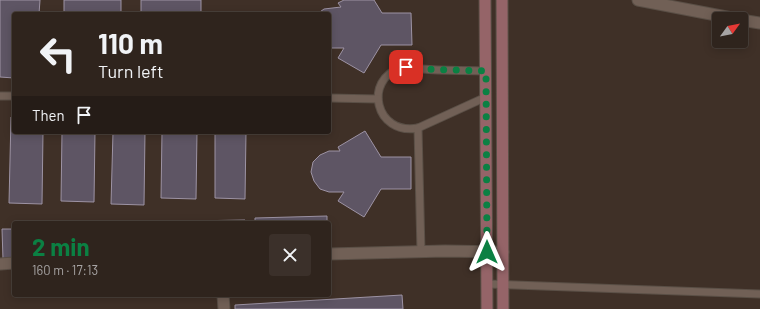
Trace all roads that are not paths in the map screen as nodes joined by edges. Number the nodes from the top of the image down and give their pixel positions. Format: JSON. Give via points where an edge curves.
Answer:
{"nodes":[{"id":1,"x":485,"y":0,"type":"edge"},
{"id":2,"x":502,"y":0,"type":"edge"},
{"id":3,"x":638,"y":0,"type":"edge"},
{"id":4,"x":712,"y":14,"type":"edge"},
{"id":5,"x":748,"y":21,"type":"edge"},
{"id":6,"x":760,"y":23,"type":"edge"},
{"id":7,"x":486,"y":71,"type":"junction"},
{"id":8,"x":0,"y":96,"type":"edge"},
{"id":9,"x":12,"y":96,"type":"edge"},
{"id":10,"x":486,"y":97,"type":"junction"},
{"id":11,"x":331,"y":98,"type":"edge"},
{"id":12,"x":378,"y":99,"type":"junction"},
{"id":13,"x":418,"y":128,"type":"junction"},
{"id":14,"x":421,"y":252,"type":"junction"},
{"id":15,"x":487,"y":252,"type":"junction"},
{"id":16,"x":503,"y":252,"type":"junction"},
{"id":17,"x":331,"y":254,"type":"edge"},
{"id":18,"x":0,"y":264,"type":"edge"},
{"id":19,"x":12,"y":264,"type":"edge"},
{"id":20,"x":487,"y":284,"type":"junction"},
{"id":21,"x":503,"y":285,"type":"junction"},
{"id":22,"x":760,"y":294,"type":"edge"},
{"id":23,"x":223,"y":297,"type":"edge"},
{"id":24,"x":224,"y":309,"type":"edge"},
{"id":25,"x":487,"y":309,"type":"edge"},
{"id":26,"x":503,"y":309,"type":"edge"}],
"edges":[{"from":1,"to":7,"type":"main road"},
{"from":2,"to":16,"type":"main road"},
{"from":3,"to":4,"type":"street"},
{"from":5,"to":6,"type":"street"},
{"from":7,"to":10,"type":"main road"},
{"from":7,"to":12,"type":"lane","via":[[400,68],[384,80],[380,86]]},
{"from":8,"to":9,"type":"lane"},
{"from":10,"to":13,"type":"lane"},
{"from":10,"to":15,"type":"main road"},
{"from":11,"to":12,"type":"lane"},
{"from":12,"to":13,"type":"lane","via":[[381,112],[390,123],[404,129]]},
{"from":13,"to":14,"type":"lane"},
{"from":14,"to":15,"type":"street"},
{"from":14,"to":17,"type":"street"},
{"from":15,"to":16,"type":"street"},
{"from":15,"to":20,"type":"main road"},
{"from":16,"to":21,"type":"main road"},
{"from":18,"to":19,"type":"street"},
{"from":20,"to":21,"type":"lane"},
{"from":20,"to":25,"type":"main road"},
{"from":21,"to":22,"type":"lane"},
{"from":21,"to":26,"type":"main road"},
{"from":23,"to":24,"type":"street"}]}
